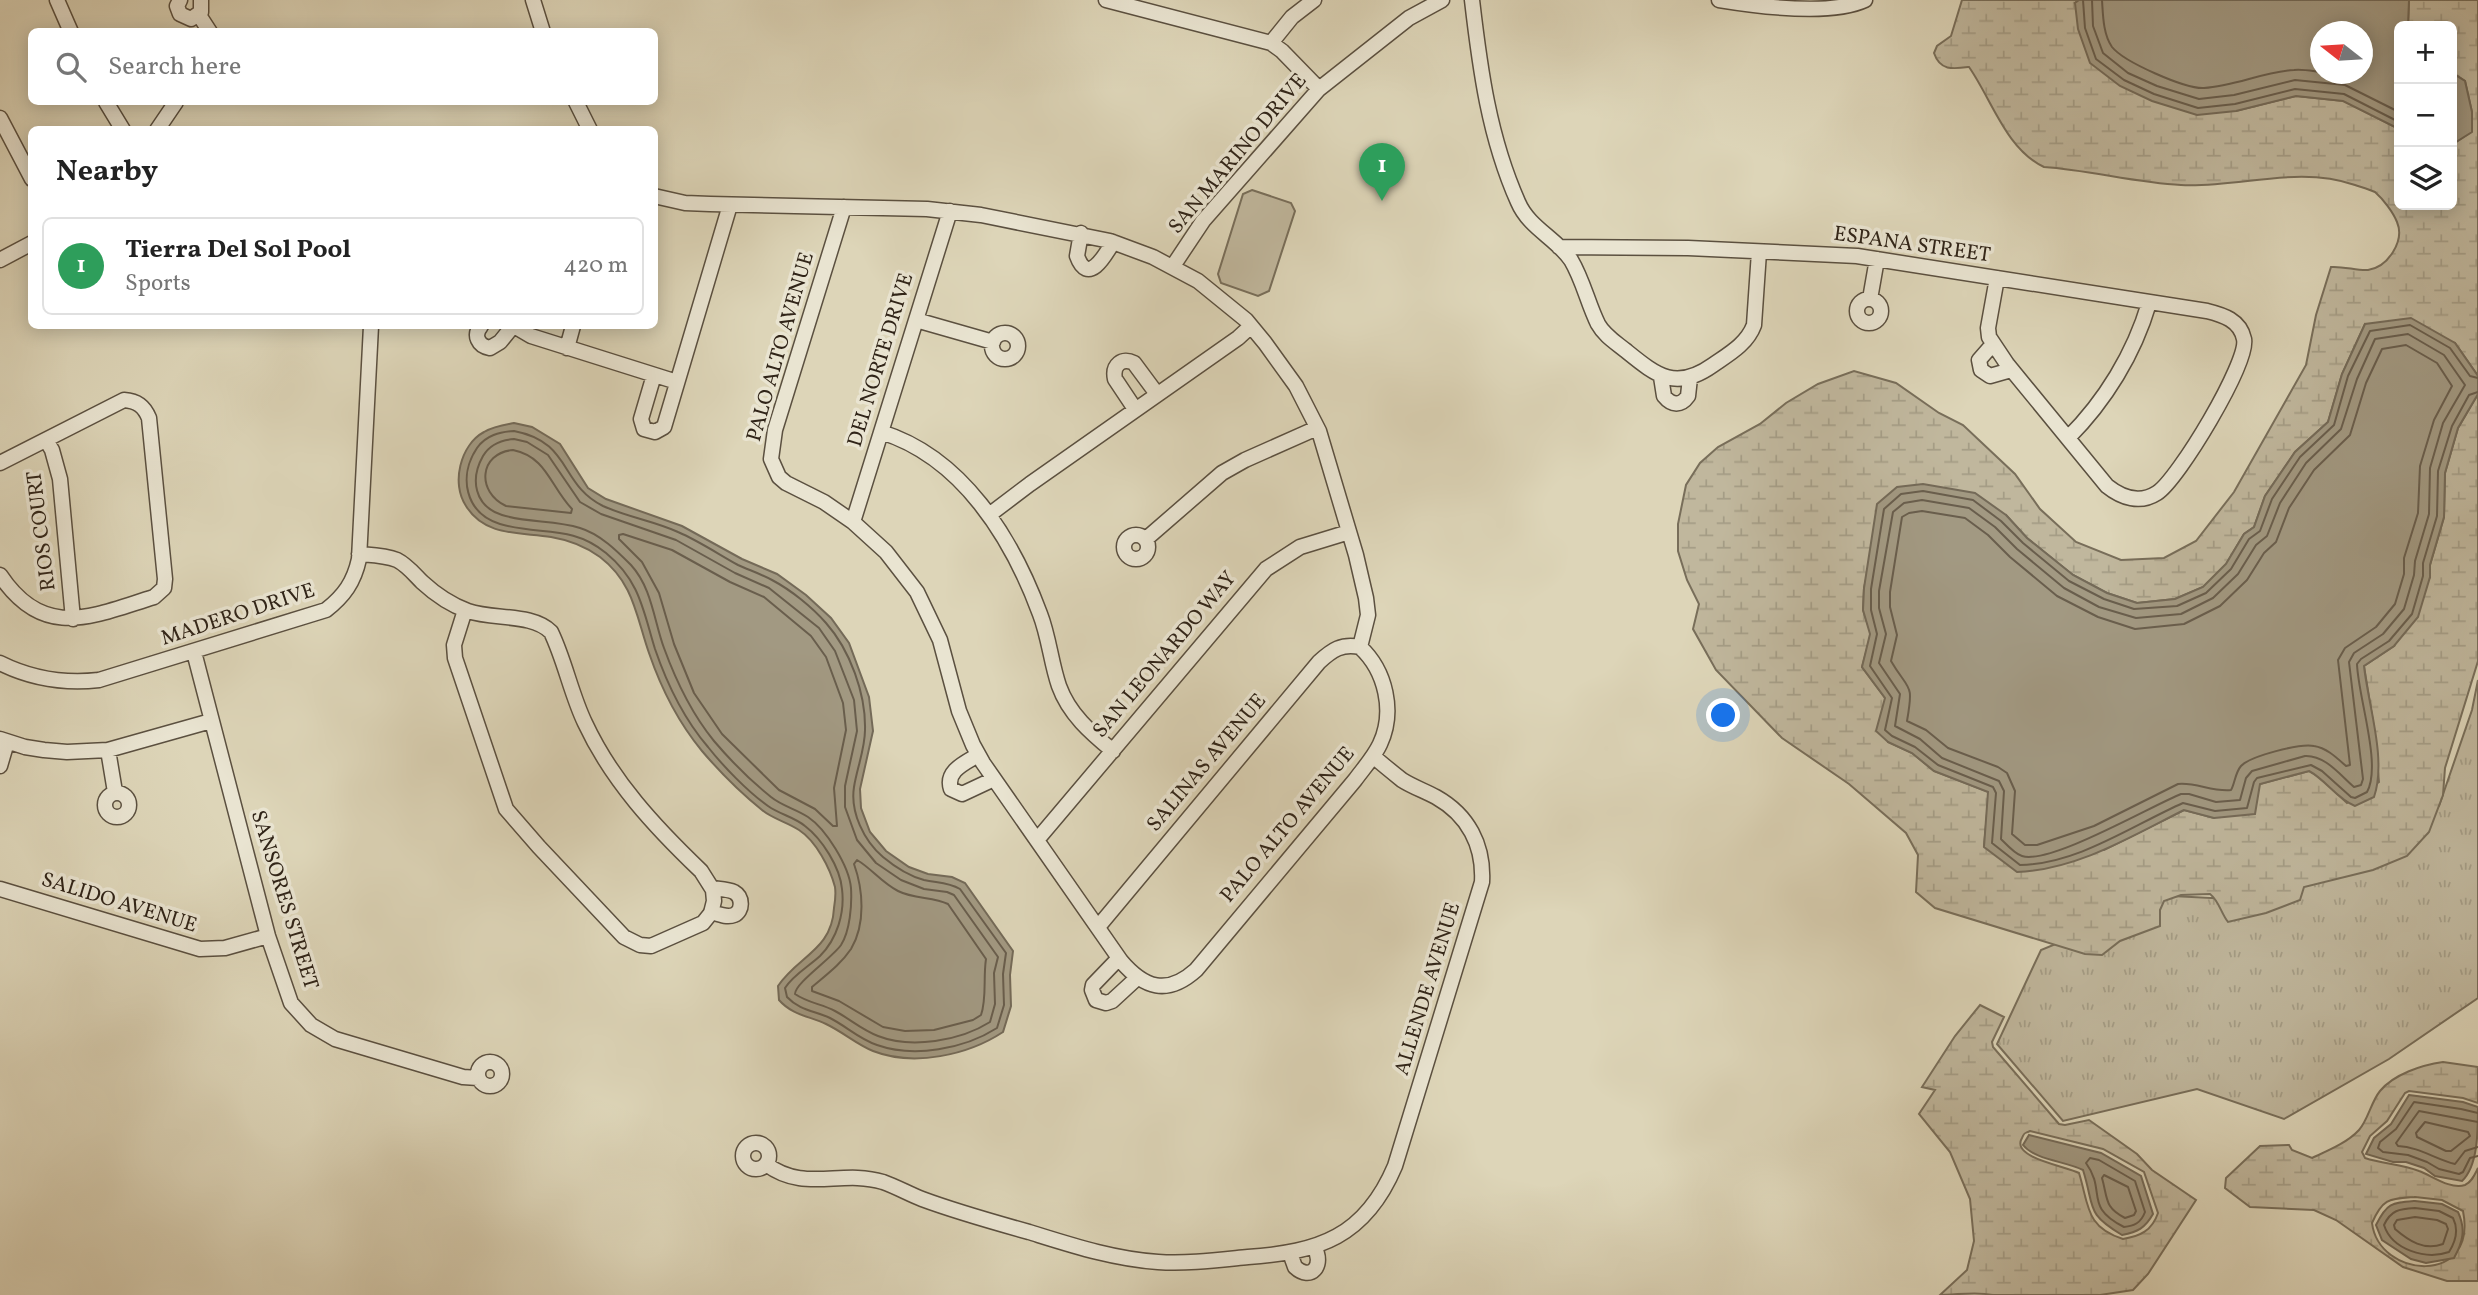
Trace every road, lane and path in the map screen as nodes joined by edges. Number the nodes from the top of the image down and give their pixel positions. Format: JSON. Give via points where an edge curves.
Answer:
{"nodes":[{"id":1,"x":57,"y":0,"type":"edge"},
{"id":2,"x":180,"y":0,"type":"edge"},
{"id":3,"x":201,"y":0,"type":"edge"},
{"id":4,"x":533,"y":0,"type":"edge"},
{"id":5,"x":1106,"y":0,"type":"edge"},
{"id":6,"x":1314,"y":0,"type":"edge"},
{"id":7,"x":1442,"y":0,"type":"edge"},
{"id":8,"x":1472,"y":0,"type":"edge"},
{"id":9,"x":1719,"y":0,"type":"edge"},
{"id":10,"x":1862,"y":1,"type":"edge"},
{"id":11,"x":199,"y":15,"type":"junction"},
{"id":12,"x":69,"y":28,"type":"edge"},
{"id":13,"x":207,"y":28,"type":"edge"},
{"id":14,"x":542,"y":28,"type":"edge"},
{"id":15,"x":1271,"y":43,"type":"junction"},
{"id":16,"x":1319,"y":89,"type":"junction"},
{"id":17,"x":108,"y":105,"type":"edge"},
{"id":18,"x":174,"y":105,"type":"edge"},
{"id":19,"x":578,"y":105,"type":"edge"},
{"id":20,"x":0,"y":118,"type":"edge"},
{"id":21,"x":121,"y":126,"type":"edge"},
{"id":22,"x":160,"y":126,"type":"edge"},
{"id":23,"x":588,"y":126,"type":"edge"},
{"id":24,"x":5,"y":141,"type":"edge"},
{"id":25,"x":28,"y":173,"type":"edge"},
{"id":26,"x":658,"y":197,"type":"edge"},
{"id":27,"x":730,"y":205,"type":"junction"},
{"id":28,"x":844,"y":207,"type":"junction"},
{"id":29,"x":950,"y":211,"type":"junction"},
{"id":30,"x":1081,"y":233,"type":"junction"},
{"id":31,"x":1113,"y":242,"type":"junction"},
{"id":32,"x":28,"y":245,"type":"edge"},
{"id":33,"x":1559,"y":247,"type":"junction"},
{"id":34,"x":1759,"y":252,"type":"junction"},
{"id":35,"x":1877,"y":259,"type":"junction"},
{"id":36,"x":0,"y":260,"type":"edge"},
{"id":37,"x":1173,"y":266,"type":"junction"},
{"id":38,"x":1997,"y":278,"type":"junction"},
{"id":39,"x":1870,"y":299,"type":"dead end"},
{"id":40,"x":2149,"y":303,"type":"junction"},
{"id":41,"x":916,"y":320,"type":"junction"},
{"id":42,"x":1251,"y":326,"type":"junction"},
{"id":43,"x":371,"y":329,"type":"edge"},
{"id":44,"x":479,"y":329,"type":"edge"},
{"id":45,"x":511,"y":329,"type":"edge"},
{"id":46,"x":519,"y":329,"type":"edge"},
{"id":47,"x":572,"y":329,"type":"edge"},
{"id":48,"x":993,"y":342,"type":"dead end"},
{"id":49,"x":1993,"y":344,"type":"junction"},
{"id":50,"x":567,"y":348,"type":"junction"},
{"id":51,"x":2011,"y":370,"type":"junction"},
{"id":52,"x":654,"y":374,"type":"junction"},
{"id":53,"x":1661,"y":377,"type":"junction"},
{"id":54,"x":1690,"y":378,"type":"junction"},
{"id":55,"x":677,"y":382,"type":"junction"},
{"id":56,"x":1157,"y":394,"type":"junction"},
{"id":57,"x":1135,"y":409,"type":"junction"},
{"id":58,"x":1317,"y":428,"type":"junction"},
{"id":59,"x":881,"y":432,"type":"junction"},
{"id":60,"x":2068,"y":438,"type":"junction"},
{"id":61,"x":46,"y":440,"type":"junction"},
{"id":62,"x":0,"y":463,"type":"edge"},
{"id":63,"x":989,"y":515,"type":"junction"},
{"id":64,"x":853,"y":522,"type":"junction"},
{"id":65,"x":1349,"y":532,"type":"junction"},
{"id":66,"x":1146,"y":539,"type":"dead end"},
{"id":67,"x":359,"y":554,"type":"junction"},
{"id":68,"x":0,"y":575,"type":"edge"},
{"id":69,"x":465,"y":610,"type":"junction"},
{"id":70,"x":73,"y":619,"type":"junction"},
{"id":71,"x":1360,"y":647,"type":"junction"},
{"id":72,"x":194,"y":652,"type":"junction"},
{"id":73,"x":0,"y":663,"type":"edge"},
{"id":74,"x":211,"y":722,"type":"junction"},
{"id":75,"x":4,"y":741,"type":"edge"},
{"id":76,"x":108,"y":750,"type":"junction"},
{"id":77,"x":1113,"y":751,"type":"junction"},
{"id":78,"x":978,"y":755,"type":"junction"},
{"id":79,"x":1373,"y":756,"type":"junction"},
{"id":80,"x":0,"y":766,"type":"edge"},
{"id":81,"x":994,"y":779,"type":"junction"},
{"id":82,"x":115,"y":792,"type":"dead end"},
{"id":83,"x":1037,"y":840,"type":"junction"},
{"id":84,"x":0,"y":889,"type":"edge"},
{"id":85,"x":712,"y":900,"type":"junction"},
{"id":86,"x":1098,"y":927,"type":"junction"},
{"id":87,"x":268,"y":936,"type":"junction"},
{"id":88,"x":1119,"y":958,"type":"junction"},
{"id":89,"x":1137,"y":978,"type":"junction"},
{"id":90,"x":478,"y":1078,"type":"dead end"},
{"id":91,"x":766,"y":1164,"type":"dead end"},
{"id":92,"x":1314,"y":1247,"type":"junction"},
{"id":93,"x":1290,"y":1253,"type":"junction"}],
"edges":[{"from":1,"to":12,"type":"street"},
{"from":2,"to":11,"type":"street","via":[[178,10],[183,17]]},
{"from":3,"to":11,"type":"street"},
{"from":4,"to":14,"type":"street"},
{"from":5,"to":15,"type":"street"},
{"from":6,"to":15,"type":"street","via":[[1292,17]]},
{"from":7,"to":16,"type":"street","name":"SAN MARINO DRIVE","via":[[1409,18]]},
{"from":8,"to":33,"type":"street","via":[[1484,94],[1517,201],[1534,225]]},
{"from":9,"to":10,"type":"street","via":[[1809,8]]},
{"from":11,"to":13,"type":"street"},
{"from":15,"to":16,"type":"street"},
{"from":16,"to":37,"type":"street","name":"SAN MARINO DRIVE","via":[[1203,221]]},
{"from":17,"to":21,"type":"street"},
{"from":18,"to":22,"type":"street"},
{"from":19,"to":23,"type":"street"},
{"from":20,"to":24,"type":"street"},
{"from":24,"to":25,"type":"street"},
{"from":26,"to":27,"type":"street"},
{"from":27,"to":28,"type":"street"},
{"from":27,"to":55,"type":"street"},
{"from":28,"to":29,"type":"street"},
{"from":28,"to":64,"type":"street","name":"PALO ALTO AVENUE","via":[[775,430],[771,459],[786,483]]},
{"from":29,"to":30,"type":"street"},
{"from":29,"to":41,"type":"street","name":"DEL NORTE DRIVE"},
{"from":30,"to":31,"type":"street"},
{"from":30,"to":31,"type":"street","via":[[1076,256],[1089,268],[1100,264]]},
{"from":31,"to":37,"type":"street"},
{"from":32,"to":36,"type":"street"},
{"from":33,"to":34,"type":"street","name":"ESPANA STREET"},
{"from":33,"to":53,"type":"street","via":[[1570,260],[1603,332]]},
{"from":34,"to":35,"type":"street","name":"ESPANA STREET"},
{"from":34,"to":54,"type":"street","via":[[1751,333],[1736,349]]},
{"from":35,"to":38,"type":"street","name":"ESPANA STREET"},
{"from":35,"to":39,"type":"street"},
{"from":37,"to":42,"type":"street"},
{"from":38,"to":40,"type":"street","name":"ESPANA STREET"},
{"from":38,"to":49,"type":"street","via":[[1988,328]]},
{"from":40,"to":60,"type":"street","via":[[2134,345],[2116,376]]},
{"from":40,"to":60,"type":"street","name":"ESPANA STREET","via":[[2230,318],[2244,339],[2240,361],[2225,393],[2188,457],[2158,493],[2132,499],[2107,486]]},
{"from":41,"to":48,"type":"street"},
{"from":41,"to":59,"type":"street","name":"DEL NORTE DRIVE"},
{"from":42,"to":56,"type":"street"},
{"from":42,"to":58,"type":"street","via":[[1296,386]]},
{"from":43,"to":67,"type":"street","name":"MADERO DRIVE"},
{"from":44,"to":45,"type":"street","via":[[477,339],[490,348]]},
{"from":46,"to":50,"type":"street"},
{"from":47,"to":50,"type":"street"},
{"from":49,"to":51,"type":"street"},
{"from":49,"to":51,"type":"street","via":[[1979,360],[1981,370],[1990,376]]},
{"from":50,"to":52,"type":"street"},
{"from":51,"to":60,"type":"street"},
{"from":52,"to":55,"type":"street"},
{"from":52,"to":55,"type":"street","via":[[641,419],[649,432],[664,427]]},
{"from":53,"to":54,"type":"street"},
{"from":53,"to":54,"type":"street","via":[[1664,396],[1673,404],[1688,396]]},
{"from":56,"to":57,"type":"street"},
{"from":56,"to":57,"type":"street","via":[[1134,363],[1118,363],[1115,379]]},
{"from":57,"to":63,"type":"street"},
{"from":58,"to":65,"type":"street"},
{"from":58,"to":66,"type":"street","via":[[1222,473]]},
{"from":59,"to":63,"type":"street","via":[[932,456]]},
{"from":59,"to":64,"type":"street","name":"DEL NORTE DRIVE"},
{"from":61,"to":62,"type":"street"},
{"from":61,"to":70,"type":"street","name":"RIOS COURT","via":[[60,479]]},
{"from":61,"to":70,"type":"street","via":[[124,400],[139,404],[149,418],[164,588],[154,597]]},
{"from":63,"to":77,"type":"street","via":[[1029,586],[1070,708]]},
{"from":64,"to":78,"type":"street","name":"PALO ALTO AVENUE","via":[[886,552],[917,592],[940,640],[959,710]]},
{"from":65,"to":71,"type":"street","via":[[1368,615]]},
{"from":65,"to":77,"type":"street","name":"SAN LEONARDO WAY","via":[[1300,547],[1266,569]]},
{"from":67,"to":69,"type":"street","via":[[400,562],[438,595]]},
{"from":67,"to":72,"type":"street","name":"MADERO DRIVE","via":[[350,586],[326,610]]},
{"from":68,"to":70,"type":"street","via":[[31,608]]},
{"from":69,"to":85,"type":"street","via":[[534,621],[551,632],[583,718],[607,766],[701,871]]},
{"from":69,"to":85,"type":"street","via":[[454,645],[455,658],[510,816],[632,943],[659,944],[703,923]]},
{"from":71,"to":79,"type":"street","name":"PALO ALTO AVENUE","via":[[1370,656],[1387,699],[1385,731]]},
{"from":71,"to":86,"type":"street","name":"SALINAS AVENUE","via":[[1338,647],[1319,662]]},
{"from":72,"to":73,"type":"street","name":"MADERO DRIVE","via":[[75,683],[29,676]]},
{"from":72,"to":74,"type":"street","name":"SANSORES STREET"},
{"from":74,"to":76,"type":"street"},
{"from":74,"to":87,"type":"street","name":"SANSORES STREET"},
{"from":75,"to":76,"type":"street","via":[[67,752]]},
{"from":75,"to":80,"type":"street"},
{"from":76,"to":82,"type":"street"},
{"from":77,"to":83,"type":"street","name":"SAN LEONARDO WAY"},
{"from":78,"to":81,"type":"street","name":"PALO ALTO AVENUE"},
{"from":78,"to":81,"type":"street","via":[[953,773],[951,789],[962,794]]},
{"from":79,"to":89,"type":"street","name":"PALO ALTO AVENUE","via":[[1196,970],[1172,985],[1151,985]]},
{"from":79,"to":92,"type":"street","name":"ALLENDE AVENUE","via":[[1459,814],[1477,843],[1482,882],[1387,1186],[1356,1222]]},
{"from":81,"to":83,"type":"street","name":"PALO ALTO AVENUE"},
{"from":83,"to":86,"type":"street","name":"PALO ALTO AVENUE"},
{"from":84,"to":87,"type":"street","name":"SALIDO AVENUE","via":[[200,949],[225,948]]},
{"from":85,"to":85,"type":"street","via":[[730,916],[740,906],[734,892]]},
{"from":86,"to":88,"type":"street","name":"PALO ALTO AVENUE"},
{"from":87,"to":90,"type":"street","name":"SANSORES STREET","via":[[291,1003],[323,1034]]},
{"from":88,"to":89,"type":"street","name":"PALO ALTO AVENUE"},
{"from":88,"to":89,"type":"street","via":[[1093,985],[1096,1000],[1112,1001]]},
{"from":91,"to":93,"type":"street","name":"ALLENDE AVENUE","via":[[779,1175],[805,1180],[870,1178],[992,1222],[1136,1260],[1182,1262]]},
{"from":92,"to":93,"type":"street","name":"ALLENDE AVENUE"},
{"from":92,"to":93,"type":"street","via":[[1319,1263],[1311,1272],[1299,1271]]}]}
